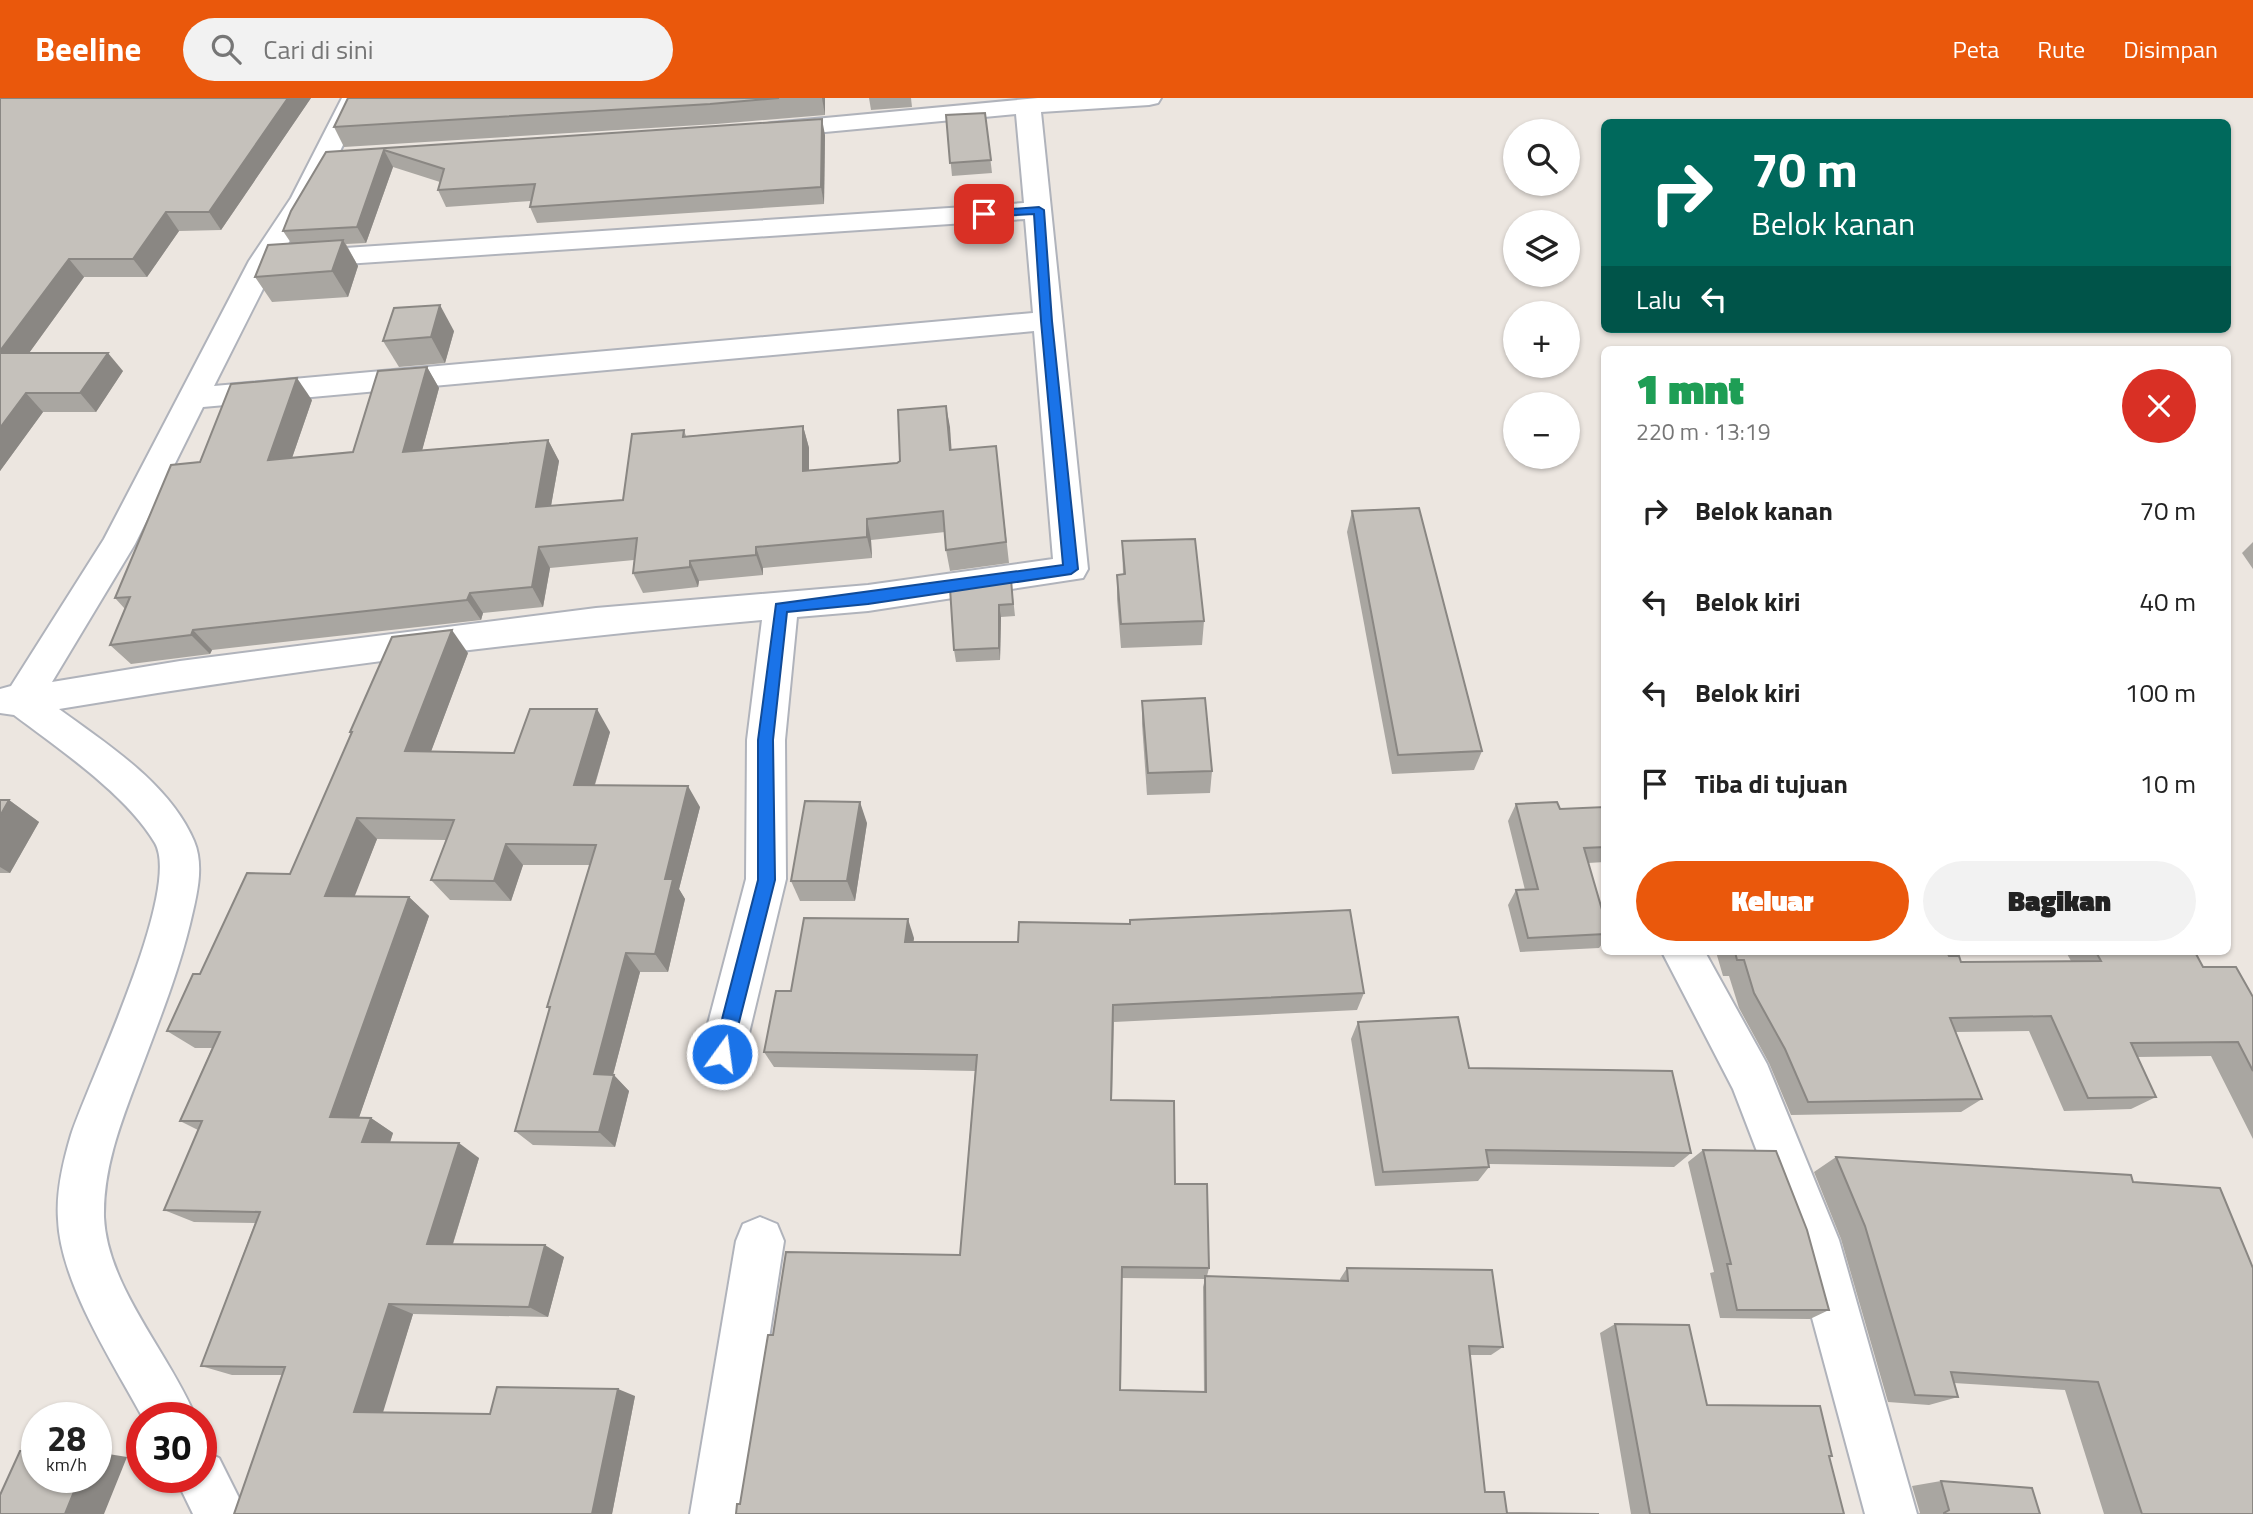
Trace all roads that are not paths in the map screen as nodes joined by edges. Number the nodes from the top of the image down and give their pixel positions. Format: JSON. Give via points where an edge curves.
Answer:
{"nodes":[{"id":1,"x":354,"y":98,"type":"edge"},
{"id":2,"x":1149,"y":98,"type":"edge"},
{"id":3,"x":1028,"y":106,"type":"junction"},
{"id":4,"x":744,"y":132,"type":"edge"},
{"id":5,"x":1039,"y":210,"type":"junction"},
{"id":6,"x":263,"y":261,"type":"junction"},
{"id":7,"x":1046,"y":321,"type":"junction"},
{"id":8,"x":192,"y":398,"type":"junction"},
{"id":9,"x":781,"y":608,"type":"junction"},
{"id":10,"x":10,"y":701,"type":"edge"},
{"id":11,"x":1685,"y":955,"type":"edge"},
{"id":12,"x":722,"y":1054,"type":"dead end"},
{"id":13,"x":760,"y":1241,"type":"dead end"},
{"id":14,"x":162,"y":1402,"type":"edge"},
{"id":15,"x":210,"y":1493,"type":"edge"},
{"id":16,"x":220,"y":1514,"type":"edge"},
{"id":17,"x":716,"y":1514,"type":"edge"},
{"id":18,"x":1891,"y":1514,"type":"edge"}],
"edges":[{"from":1,"to":6,"type":"street","via":[[335,158]]},
{"from":2,"to":3,"type":"street"},
{"from":3,"to":4,"type":"street"},
{"from":3,"to":5,"type":"street"},
{"from":5,"to":6,"type":"street"},
{"from":5,"to":7,"type":"street"},
{"from":6,"to":8,"type":"street"},
{"from":7,"to":8,"type":"street"},
{"from":7,"to":9,"type":"street","via":[[1071,569]]},
{"from":8,"to":10,"type":"street","via":[[118,544]]},
{"from":9,"to":10,"type":"street","via":[[596,621]]},
{"from":9,"to":12,"type":"street","via":[[766,740],[766,880]]},
{"from":10,"to":14,"type":"street","via":[[99,760],[153,809],[177,846],[182,866],[150,982],[95,1133],[83,1179],[81,1221],[84,1242],[110,1307]]},
{"from":11,"to":18,"type":"street","via":[[1751,1079],[1815,1240]]},
{"from":13,"to":17,"type":"street"},
{"from":15,"to":16,"type":"street"}]}
